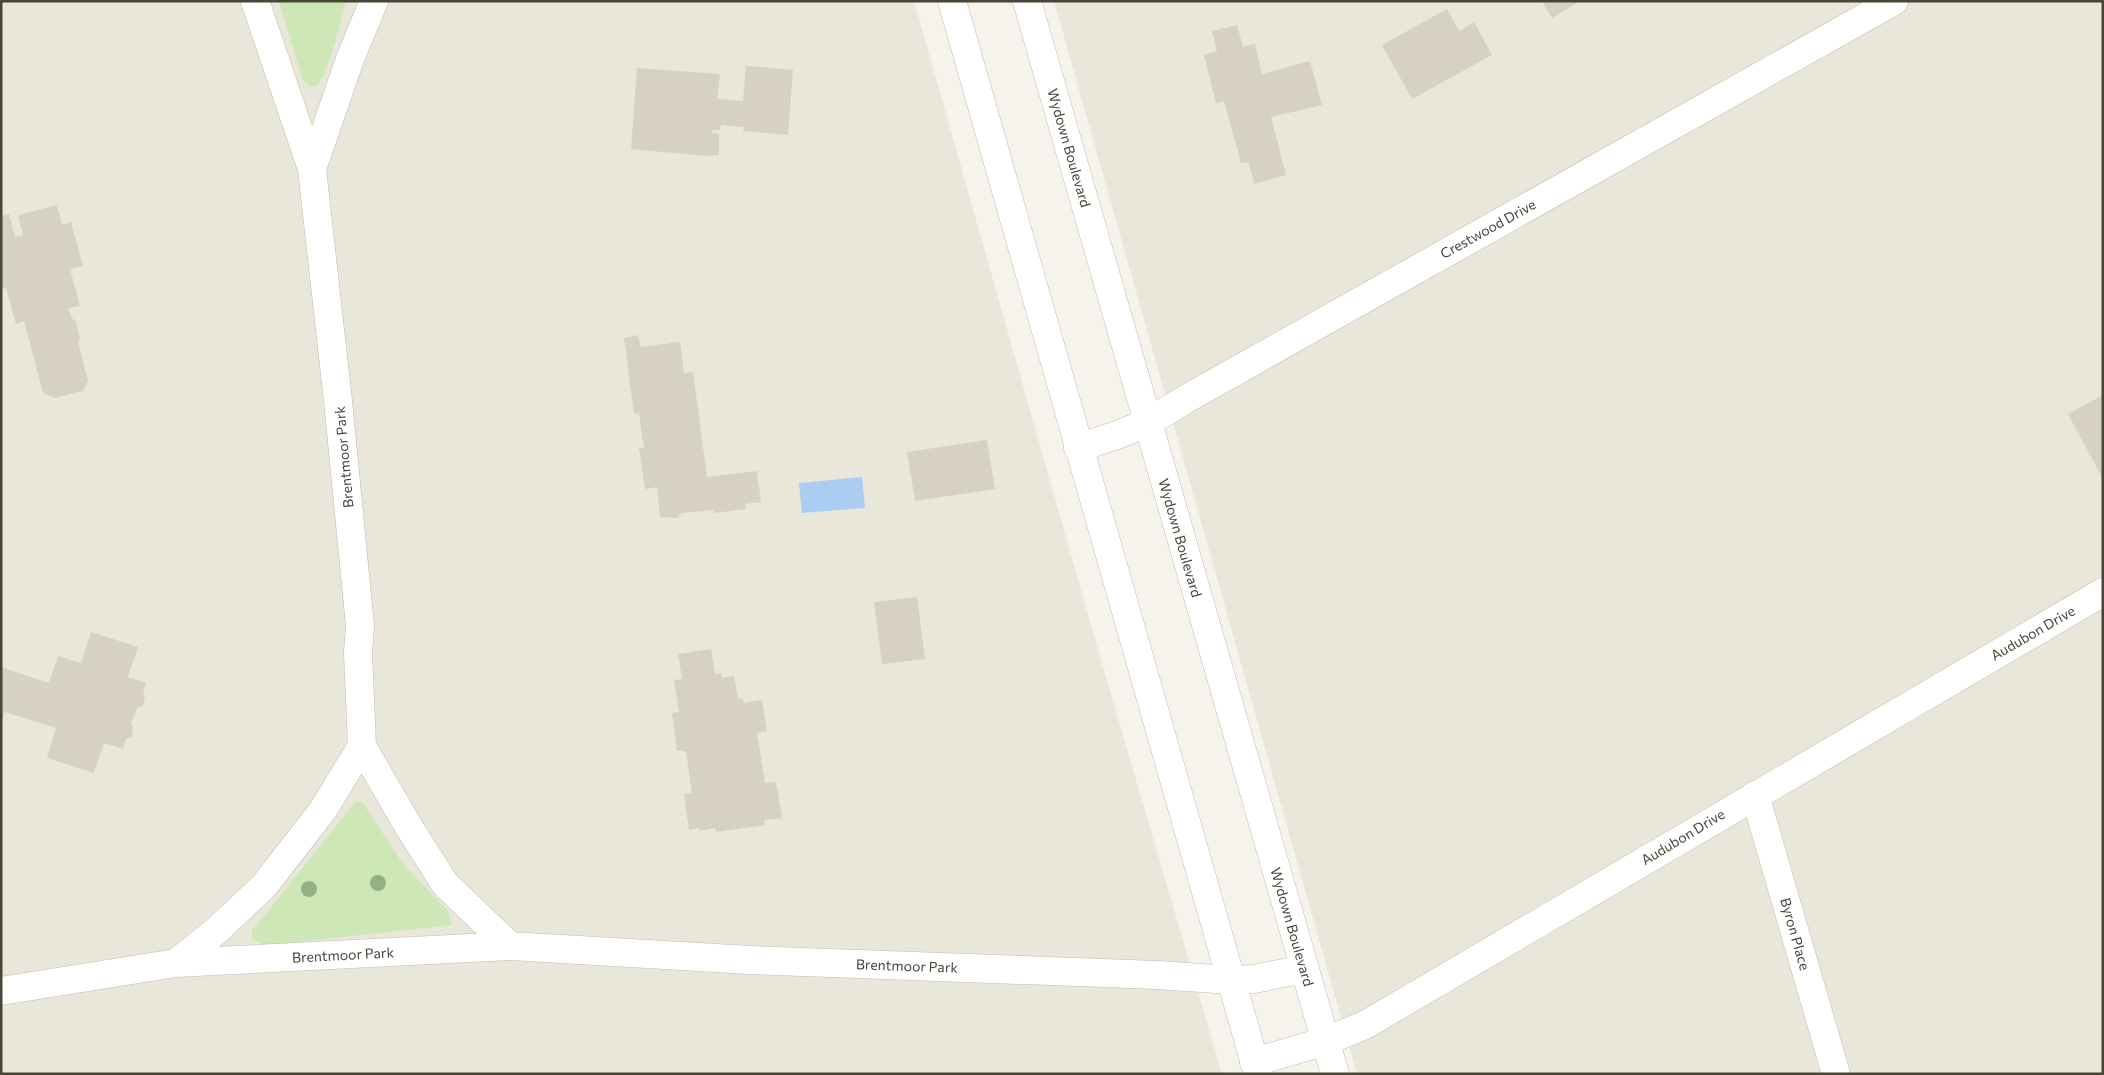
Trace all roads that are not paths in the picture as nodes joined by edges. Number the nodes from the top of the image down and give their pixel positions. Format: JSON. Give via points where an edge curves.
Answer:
{"nodes":[{"id":1,"x":255,"y":1,"type":"edge"},
{"id":2,"x":374,"y":1,"type":"edge"},
{"id":3,"x":952,"y":1,"type":"edge"},
{"id":4,"x":1027,"y":1,"type":"edge"},
{"id":5,"x":1894,"y":1,"type":"edge"},
{"id":6,"x":312,"y":168,"type":"junction"},
{"id":7,"x":1147,"y":423,"type":"junction"},
{"id":8,"x":1078,"y":448,"type":"junction"},
{"id":9,"x":2103,"y":592,"type":"edge"},
{"id":10,"x":362,"y":746,"type":"junction"},
{"id":11,"x":1755,"y":795,"type":"junction"},
{"id":12,"x":510,"y":946,"type":"junction"},
{"id":13,"x":176,"y":963,"type":"junction"},
{"id":14,"x":1304,"y":968,"type":"junction"},
{"id":15,"x":1231,"y":980,"type":"junction"},
{"id":16,"x":1,"y":990,"type":"edge"},
{"id":17,"x":1326,"y":1041,"type":"junction"},
{"id":18,"x":1256,"y":1068,"type":"edge"},
{"id":19,"x":1335,"y":1074,"type":"edge"},
{"id":20,"x":1836,"y":1074,"type":"edge"}],
"edges":[{"from":1,"to":6,"type":"street","name":"Brentmoor Park"},
{"from":2,"to":6,"type":"street","name":"Brentmoor Park"},
{"from":3,"to":8,"type":"street"},
{"from":4,"to":7,"type":"street","name":"Wydown Boulevard"},
{"from":5,"to":7,"type":"street","name":"Crestwood Drive"},
{"from":6,"to":10,"type":"street","name":"Brentmoor Park","via":[[360,626]]},
{"from":7,"to":8,"type":"street","name":"Crestwood Drive"},
{"from":7,"to":14,"type":"street","name":"Wydown Boulevard"},
{"from":8,"to":15,"type":"street"},
{"from":9,"to":11,"type":"street","name":"Audubon Drive"},
{"from":10,"to":12,"type":"street","name":"Brentmoor Park","via":[[445,884]]},
{"from":10,"to":13,"type":"street","name":"Brentmoor Park","via":[[322,810],[264,886],[216,932]]},
{"from":11,"to":17,"type":"street","name":"Audubon Drive","via":[[1365,1025]]},
{"from":11,"to":20,"type":"street","name":"Byron Place"},
{"from":12,"to":13,"type":"street","name":"Brentmoor Park"},
{"from":12,"to":15,"type":"street","name":"Brentmoor Park","via":[[750,960]]},
{"from":13,"to":16,"type":"street","name":"Brentmoor Park"},
{"from":14,"to":15,"type":"street","name":"Brentmoor Park","via":[[1254,979]]},
{"from":14,"to":17,"type":"street","name":"Wydown Boulevard"},
{"from":15,"to":18,"type":"street"},
{"from":17,"to":18,"type":"street","name":"Audubon Drive"},
{"from":17,"to":19,"type":"street","name":"Wydown Boulevard"}]}
